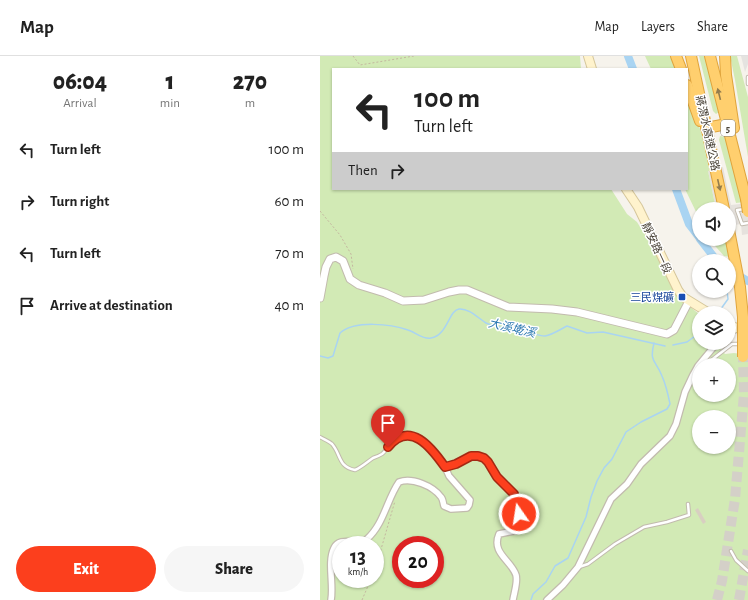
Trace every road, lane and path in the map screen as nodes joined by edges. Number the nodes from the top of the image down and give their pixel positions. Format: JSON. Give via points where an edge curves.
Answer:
{"nodes":[{"id":1,"x":353,"y":56,"type":"edge"},
{"id":2,"x":414,"y":56,"type":"edge"},
{"id":3,"x":588,"y":56,"type":"edge"},
{"id":4,"x":676,"y":56,"type":"edge"},
{"id":5,"x":692,"y":56,"type":"edge"},
{"id":6,"x":710,"y":56,"type":"edge"},
{"id":7,"x":725,"y":56,"type":"edge"},
{"id":8,"x":592,"y":68,"type":"edge"},
{"id":9,"x":681,"y":68,"type":"edge"},
{"id":10,"x":748,"y":77,"type":"edge"},
{"id":11,"x":748,"y":84,"type":"edge"},
{"id":12,"x":688,"y":88,"type":"edge"},
{"id":13,"x":727,"y":124,"type":"junction"},
{"id":14,"x":706,"y":128,"type":"junction"},
{"id":15,"x":713,"y":161,"type":"junction"},
{"id":16,"x":627,"y":190,"type":"edge"},
{"id":17,"x":722,"y":202,"type":"edge"},
{"id":18,"x":747,"y":204,"type":"edge"},
{"id":19,"x":320,"y":212,"type":"edge"},
{"id":20,"x":748,"y":212,"type":"edge"},
{"id":21,"x":748,"y":223,"type":"edge"},
{"id":22,"x":732,"y":246,"type":"edge"},
{"id":23,"x":350,"y":279,"type":"junction"},
{"id":24,"x":320,"y":298,"type":"edge"},
{"id":25,"x":691,"y":302,"type":"junction"},
{"id":26,"x":698,"y":306,"type":"edge"},
{"id":27,"x":736,"y":327,"type":"edge"},
{"id":28,"x":748,"y":332,"type":"edge"},
{"id":29,"x":748,"y":343,"type":"edge"},
{"id":30,"x":712,"y":350,"type":"edge"},
{"id":31,"x":743,"y":357,"type":"tunnel mouth"},
{"id":32,"x":705,"y":358,"type":"edge"},
{"id":33,"x":714,"y":358,"type":"edge"},
{"id":34,"x":692,"y":377,"type":"edge"},
{"id":35,"x":320,"y":437,"type":"edge"},
{"id":36,"x":445,"y":467,"type":"junction"},
{"id":37,"x":514,"y":494,"type":"junction"},
{"id":38,"x":395,"y":501,"type":"dead end"},
{"id":39,"x":688,"y":504,"type":"dead end"},
{"id":40,"x":510,"y":520,"type":"dead end"},
{"id":41,"x":384,"y":539,"type":"edge"},
{"id":42,"x":731,"y":551,"type":"dead end"},
{"id":43,"x":578,"y":567,"type":"junction"},
{"id":44,"x":748,"y":571,"type":"edge"},
{"id":45,"x":367,"y":588,"type":"edge"},
{"id":46,"x":331,"y":600,"type":"edge"},
{"id":47,"x":362,"y":600,"type":"edge"},
{"id":48,"x":513,"y":600,"type":"edge"},
{"id":49,"x":547,"y":600,"type":"edge"}],
"edges":[{"from":1,"to":2,"type":"path","via":[[360,65]]},
{"from":3,"to":8,"type":"main road"},
{"from":4,"to":9,"type":"highway"},
{"from":5,"to":14,"type":"highway","name":"蔣渭水高速公路","number":"5"},
{"from":13,"to":6,"type":"highway","name":"蔣渭水高速公路","number":"5","one_way":true},
{"from":7,"to":18,"type":"highway"},
{"from":10,"to":11,"type":"lane"},
{"from":12,"to":15,"type":"highway"},
{"from":13,"to":14,"type":"highway"},
{"from":13,"to":18,"type":"highway","name":"蔣渭水高速公路","number":"5"},
{"from":14,"to":15,"type":"highway","name":"蔣渭水高速公路","number":"5"},
{"from":15,"to":17,"type":"highway","name":"蔣渭水高速公路","number":"5","one_way":true},
{"from":16,"to":25,"type":"main road","name":"靜安路一段","via":[[638,207],[678,290]]},
{"from":18,"to":20,"type":"highway","name":"蔣渭水高速公路","number":"5","bridge":true},
{"from":18,"to":21,"type":"lane","via":[[738,210],[742,224]]},
{"from":19,"to":23,"type":"path","via":[[340,235],[351,254],[353,272]]},
{"from":22,"to":31,"type":"highway","bridge":true,"via":[[743,317]]},
{"from":23,"to":24,"type":"street","via":[[343,261],[336,257],[330,259]]},
{"from":23,"to":25,"type":"street","via":[[359,285],[403,301],[424,300],[449,292],[467,290],[508,307],[552,308],[577,312],[667,334],[674,330]]},
{"from":25,"to":26,"type":"main road","name":"靜安路一段"},
{"from":27,"to":28,"type":"main road"},
{"from":29,"to":33,"type":"lane","via":[[732,344]]},
{"from":30,"to":32,"type":"street"},
{"from":34,"to":43,"type":"street","via":[[670,436],[641,464],[627,484],[611,499]]},
{"from":35,"to":36,"type":"lane","via":[[331,444],[343,465],[350,469],[355,470],[382,454],[394,440],[411,435],[430,448]]},
{"from":36,"to":37,"type":"street","via":[[471,456],[484,458],[497,477]]},
{"from":36,"to":46,"type":"street","via":[[449,476],[470,500],[467,508],[451,509],[444,506],[442,498],[424,484],[399,482],[375,529],[367,539],[342,542],[334,546],[331,560]]},
{"from":37,"to":40,"type":"lane","via":[[519,514],[516,520]]},
{"from":37,"to":48,"type":"street","via":[[526,510],[524,527],[500,534],[497,539],[501,554],[516,574]]},
{"from":38,"to":41,"type":"path"},
{"from":39,"to":43,"type":"lane","via":[[689,515],[644,527],[588,564]]},
{"from":42,"to":44,"type":"lane","via":[[736,560]]},
{"from":43,"to":49,"type":"street"},
{"from":45,"to":47,"type":"path"}]}
